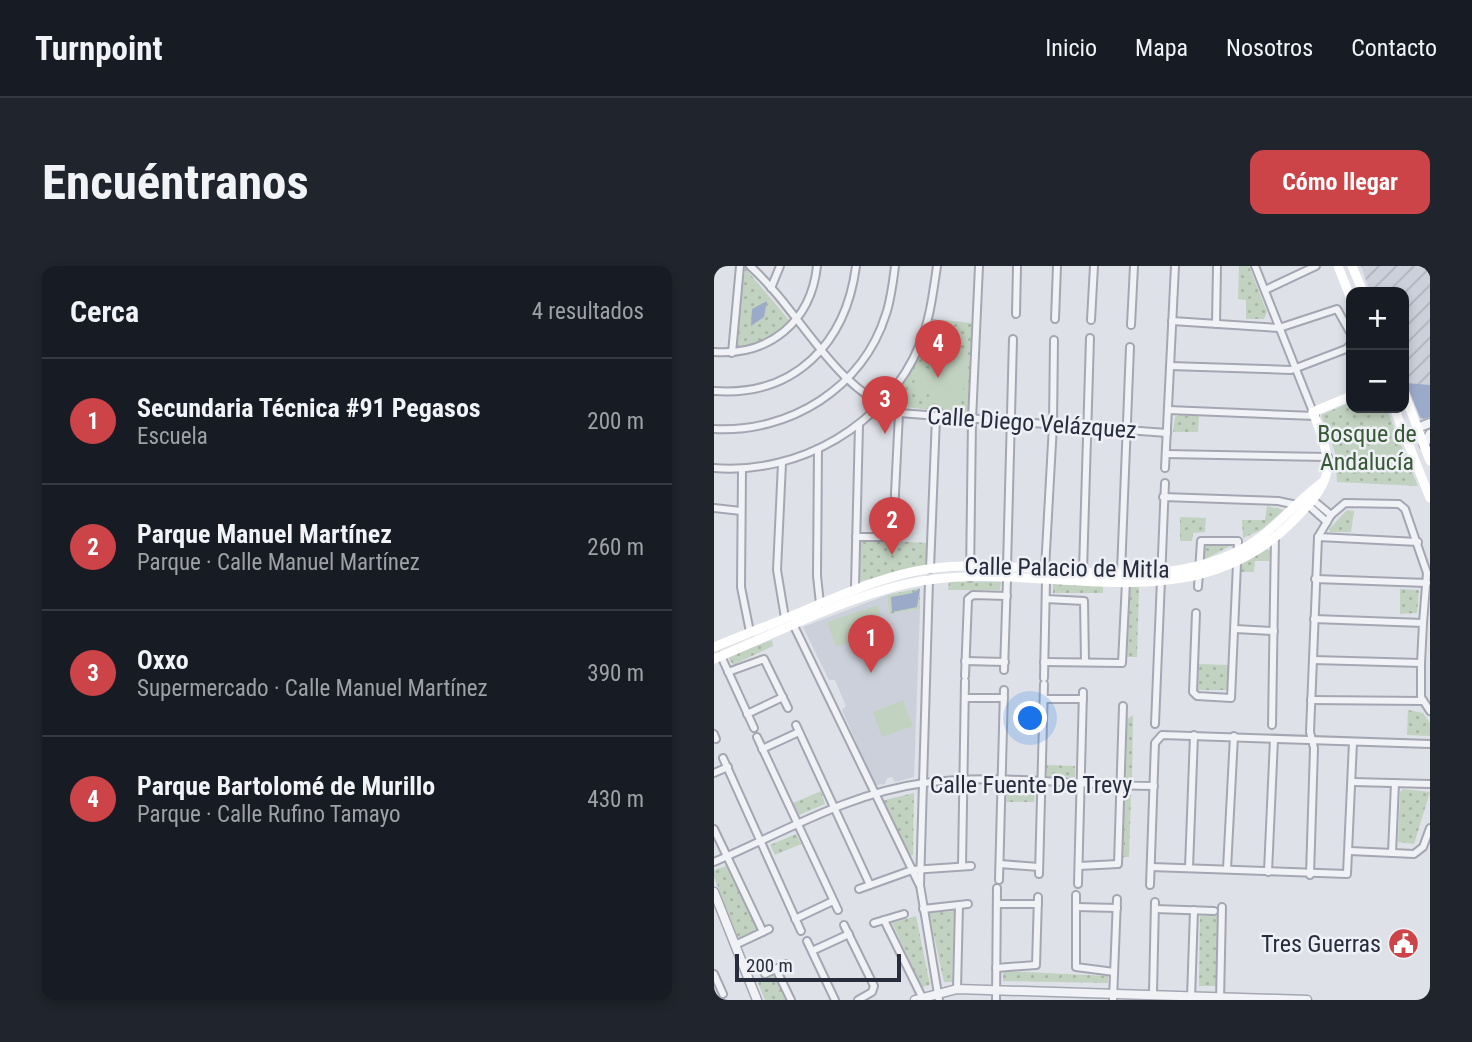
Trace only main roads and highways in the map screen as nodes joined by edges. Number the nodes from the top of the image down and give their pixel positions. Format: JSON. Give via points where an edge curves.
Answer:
{"nodes":[{"id":1,"x":1338,"y":266,"type":"edge"},
{"id":2,"x":1352,"y":266,"type":"edge"},
{"id":3,"x":1346,"y":287,"type":"edge"},
{"id":4,"x":1361,"y":287,"type":"edge"},
{"id":5,"x":1346,"y":398,"type":"edge"},
{"id":6,"x":1409,"y":406,"type":"edge"},
{"id":7,"x":1396,"y":413,"type":"edge"},
{"id":8,"x":1406,"y":438,"type":"junction"},
{"id":9,"x":1430,"y":461,"type":"edge"},
{"id":10,"x":1430,"y":474,"type":"edge"},
{"id":11,"x":1327,"y":479,"type":"junction"},
{"id":12,"x":1430,"y":498,"type":"edge"},
{"id":13,"x":1306,"y":505,"type":"junction"},
{"id":14,"x":1275,"y":533,"type":"junction"},
{"id":15,"x":1198,"y":577,"type":"junction"},
{"id":16,"x":1160,"y":578,"type":"junction"},
{"id":17,"x":714,"y":646,"type":"edge"},
{"id":18,"x":718,"y":658,"type":"edge"}],
"edges":[{"from":1,"to":3,"type":"main road"},
{"from":2,"to":4,"type":"main road"},
{"from":5,"to":11,"type":"main road","via":[[1314,414],[1328,457]]},
{"from":6,"to":9,"type":"main road"},
{"from":7,"to":8,"type":"main road"},
{"from":8,"to":10,"type":"main road","via":[[1424,474]]},
{"from":8,"to":12,"type":"main road"},
{"from":11,"to":13,"type":"main road","name":"Calle Palacio de Mitla"},
{"from":11,"to":13,"type":"main road","name":"Calle Palacio de Mitla"},
{"from":13,"to":14,"type":"main road","name":"Calle Palacio de Mitla"},
{"from":14,"to":15,"type":"main road","name":"Calle Palacio de Mitla"},
{"from":14,"to":15,"type":"main road","name":"Calle Palacio de Mitla","via":[[1238,561]]},
{"from":15,"to":16,"type":"main road","name":"Calle Palacio de Mitla"},
{"from":16,"to":17,"type":"main road","name":"Calle Palacio de Mitla","via":[[1007,567],[930,569],[855,587]]},
{"from":16,"to":18,"type":"main road","name":"Calle Palacio de Mitla","via":[[1126,582],[929,580],[873,595]]}]}
